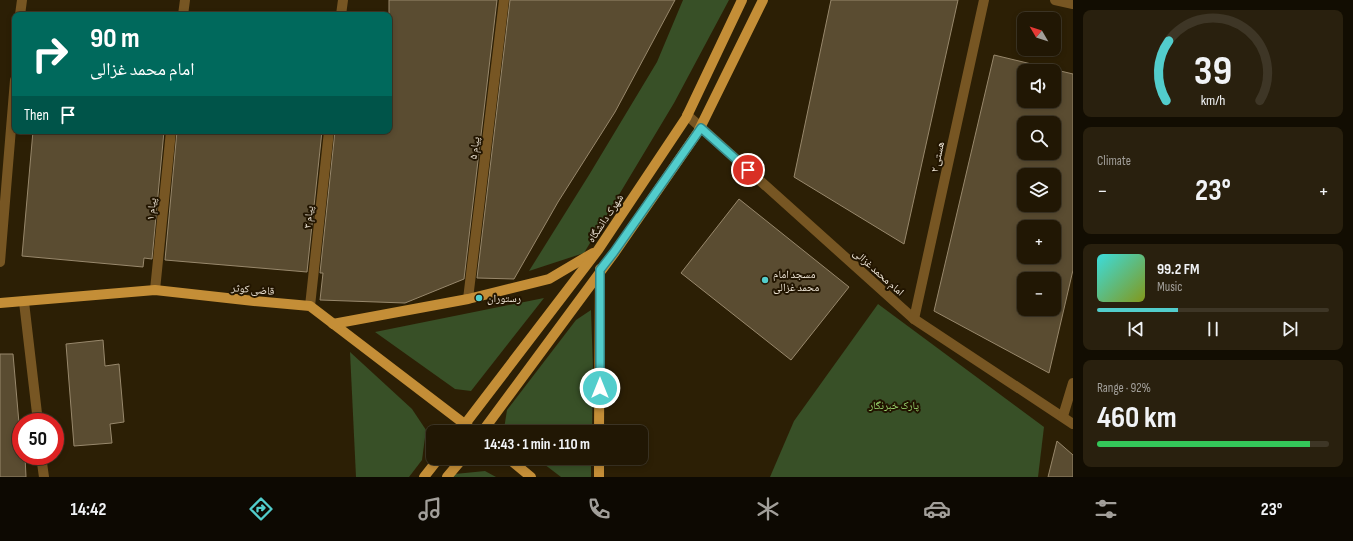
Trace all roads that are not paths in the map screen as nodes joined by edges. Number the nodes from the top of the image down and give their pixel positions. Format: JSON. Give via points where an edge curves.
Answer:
{"nodes":[{"id":1,"x":22,"y":0,"type":"edge"},
{"id":2,"x":184,"y":0,"type":"edge"},
{"id":3,"x":343,"y":0,"type":"edge"},
{"id":4,"x":504,"y":0,"type":"edge"},
{"id":5,"x":742,"y":0,"type":"edge"},
{"id":6,"x":763,"y":0,"type":"edge"},
{"id":7,"x":984,"y":0,"type":"edge"},
{"id":8,"x":1055,"y":0,"type":"edge"},
{"id":9,"x":1073,"y":4,"type":"edge"},
{"id":10,"x":20,"y":12,"type":"edge"},
{"id":11,"x":183,"y":12,"type":"edge"},
{"id":12,"x":342,"y":12,"type":"edge"},
{"id":13,"x":687,"y":115,"type":"junction"},
{"id":14,"x":12,"y":116,"type":"edge"},
{"id":15,"x":701,"y":128,"type":"junction"},
{"id":16,"x":171,"y":134,"type":"edge"},
{"id":17,"x":329,"y":134,"type":"edge"},
{"id":18,"x":598,"y":250,"type":"junction"},
{"id":19,"x":0,"y":262,"type":"edge"},
{"id":20,"x":600,"y":270,"type":"junction"},
{"id":21,"x":155,"y":290,"type":"junction"},
{"id":22,"x":468,"y":299,"type":"junction"},
{"id":23,"x":24,"y":302,"type":"junction"},
{"id":24,"x":0,"y":303,"type":"edge"},
{"id":25,"x":310,"y":306,"type":"junction"},
{"id":26,"x":914,"y":319,"type":"junction"},
{"id":27,"x":333,"y":324,"type":"junction"},
{"id":28,"x":1073,"y":383,"type":"edge"},
{"id":29,"x":37,"y":413,"type":"edge"},
{"id":30,"x":1063,"y":416,"type":"junction"},
{"id":31,"x":1073,"y":424,"type":"edge"},
{"id":32,"x":458,"y":425,"type":"edge"},
{"id":33,"x":464,"y":425,"type":"edge"},
{"id":34,"x":487,"y":425,"type":"edge"},
{"id":35,"x":599,"y":425,"type":"edge"},
{"id":36,"x":43,"y":465,"type":"edge"},
{"id":37,"x":433,"y":465,"type":"edge"},
{"id":38,"x":456,"y":465,"type":"edge"},
{"id":39,"x":516,"y":465,"type":"edge"},
{"id":40,"x":599,"y":465,"type":"edge"},
{"id":41,"x":44,"y":477,"type":"edge"},
{"id":42,"x":424,"y":477,"type":"edge"},
{"id":43,"x":447,"y":477,"type":"edge"},
{"id":44,"x":531,"y":477,"type":"edge"},
{"id":45,"x":599,"y":477,"type":"edge"}],
"edges":[{"from":1,"to":10,"type":"street"},
{"from":2,"to":11,"type":"street"},
{"from":3,"to":12,"type":"street"},
{"from":4,"to":22,"type":"street","name":"پیام ۵"},
{"from":5,"to":13,"type":"main road","name":"شهرک دانشگاه"},
{"from":6,"to":15,"type":"main road"},
{"from":7,"to":26,"type":"street","name":"هستی ۲"},
{"from":8,"to":9,"type":"street"},
{"from":13,"to":15,"type":"street","name":"امام محمد غزالی"},
{"from":13,"to":18,"type":"main road","name":"شهرک دانشگاه"},
{"from":14,"to":19,"type":"street"},
{"from":15,"to":20,"type":"main road"},
{"from":15,"to":26,"type":"street","name":"امام محمد غزالی"},
{"from":16,"to":21,"type":"street","name":"پیام ۱"},
{"from":17,"to":25,"type":"street","name":"پیام ۳"},
{"from":18,"to":20,"type":"main road"},
{"from":18,"to":22,"type":"main road","via":[[549,279]]},
{"from":18,"to":33,"type":"main road","name":"شهرک دانشگاه"},
{"from":20,"to":34,"type":"main road"},
{"from":20,"to":35,"type":"main road"},
{"from":21,"to":23,"type":"main road","name":"قاضی کوثر"},
{"from":21,"to":25,"type":"main road","name":"قاضی کوثر"},
{"from":22,"to":27,"type":"main road"},
{"from":23,"to":24,"type":"main road","name":"قاضی کوثر"},
{"from":23,"to":29,"type":"street"},
{"from":25,"to":27,"type":"main road"},
{"from":26,"to":30,"type":"street","name":"امام محمد غزالی"},
{"from":27,"to":32,"type":"main road"},
{"from":28,"to":30,"type":"street"},
{"from":30,"to":31,"type":"street","name":"امام محمد غزالی"},
{"from":36,"to":41,"type":"street"},
{"from":37,"to":42,"type":"main road"},
{"from":38,"to":43,"type":"main road"},
{"from":39,"to":44,"type":"main road"},
{"from":40,"to":45,"type":"main road"}]}
